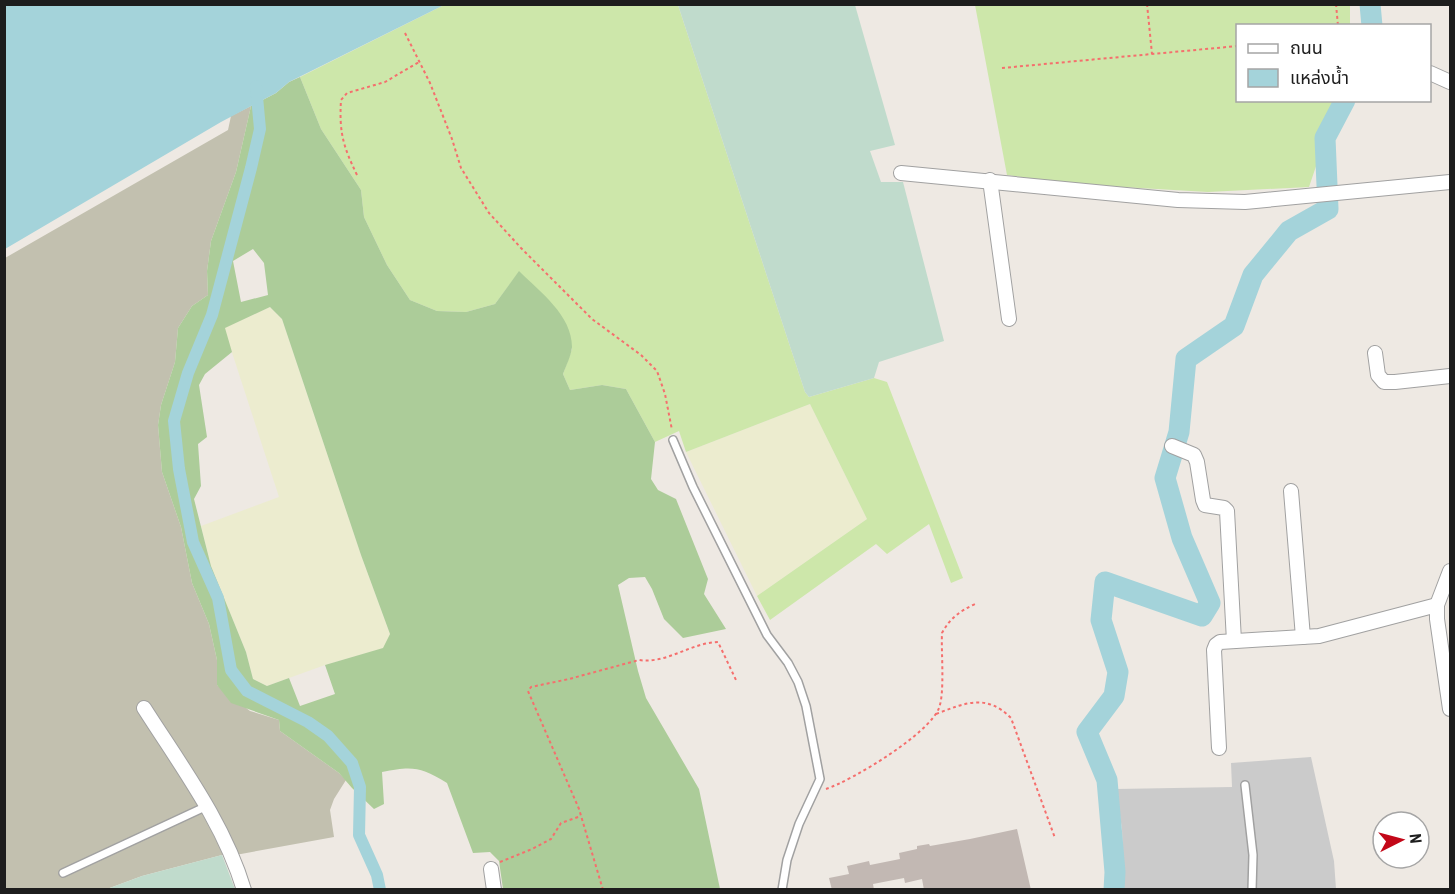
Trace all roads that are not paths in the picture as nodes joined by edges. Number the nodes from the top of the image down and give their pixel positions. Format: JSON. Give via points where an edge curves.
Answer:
{"nodes":[{"id":1,"x":1431,"y":73,"type":"edge"},
{"id":2,"x":1450,"y":82,"type":"edge"},
{"id":3,"x":901,"y":173,"type":"dead end"},
{"id":4,"x":990,"y":180,"type":"junction"},
{"id":5,"x":1450,"y":182,"type":"edge"},
{"id":6,"x":1009,"y":319,"type":"dead end"},
{"id":7,"x":1375,"y":353,"type":"dead end"},
{"id":8,"x":1450,"y":376,"type":"edge"},
{"id":9,"x":673,"y":440,"type":"road end"},
{"id":10,"x":1172,"y":446,"type":"dead end"},
{"id":11,"x":1291,"y":491,"type":"dead end"},
{"id":12,"x":1450,"y":571,"type":"edge"},
{"id":13,"x":1437,"y":605,"type":"junction"},
{"id":14,"x":1303,"y":637,"type":"junction"},
{"id":15,"x":1234,"y":641,"type":"junction"},
{"id":16,"x":144,"y":708,"type":"dead end"},
{"id":17,"x":1450,"y":709,"type":"edge"},
{"id":18,"x":1219,"y":748,"type":"dead end"},
{"id":19,"x":1245,"y":785,"type":"dead end"},
{"id":20,"x":207,"y":806,"type":"junction"},
{"id":21,"x":491,"y":868,"type":"road end"},
{"id":22,"x":63,"y":873,"type":"dead end"},
{"id":23,"x":244,"y":890,"type":"edge"},
{"id":24,"x":494,"y":890,"type":"edge"},
{"id":25,"x":782,"y":890,"type":"edge"},
{"id":26,"x":1252,"y":890,"type":"edge"}],
"edges":[{"from":1,"to":2,"type":"street"},
{"from":3,"to":4,"type":"street"},
{"from":4,"to":5,"type":"street","via":[[1178,200],[1245,202]]},
{"from":4,"to":6,"type":"street"},
{"from":7,"to":8,"type":"street","via":[[1378,375],[1384,382]]},
{"from":9,"to":25,"type":"lane","via":[[741,585],[798,682],[810,728],[820,779],[799,824]]},
{"from":10,"to":15,"type":"street","via":[[1194,455],[1204,503],[1224,508],[1228,514]]},
{"from":11,"to":14,"type":"street"},
{"from":12,"to":13,"type":"street"},
{"from":13,"to":14,"type":"street"},
{"from":13,"to":17,"type":"street"},
{"from":14,"to":15,"type":"street"},
{"from":15,"to":18,"type":"street","via":[[1220,642],[1214,651]]},
{"from":16,"to":20,"type":"street"},
{"from":19,"to":26,"type":"lane","via":[[1253,855]]},
{"from":20,"to":22,"type":"lane"},
{"from":20,"to":23,"type":"street","via":[[236,861]]},
{"from":21,"to":24,"type":"street"}]}
